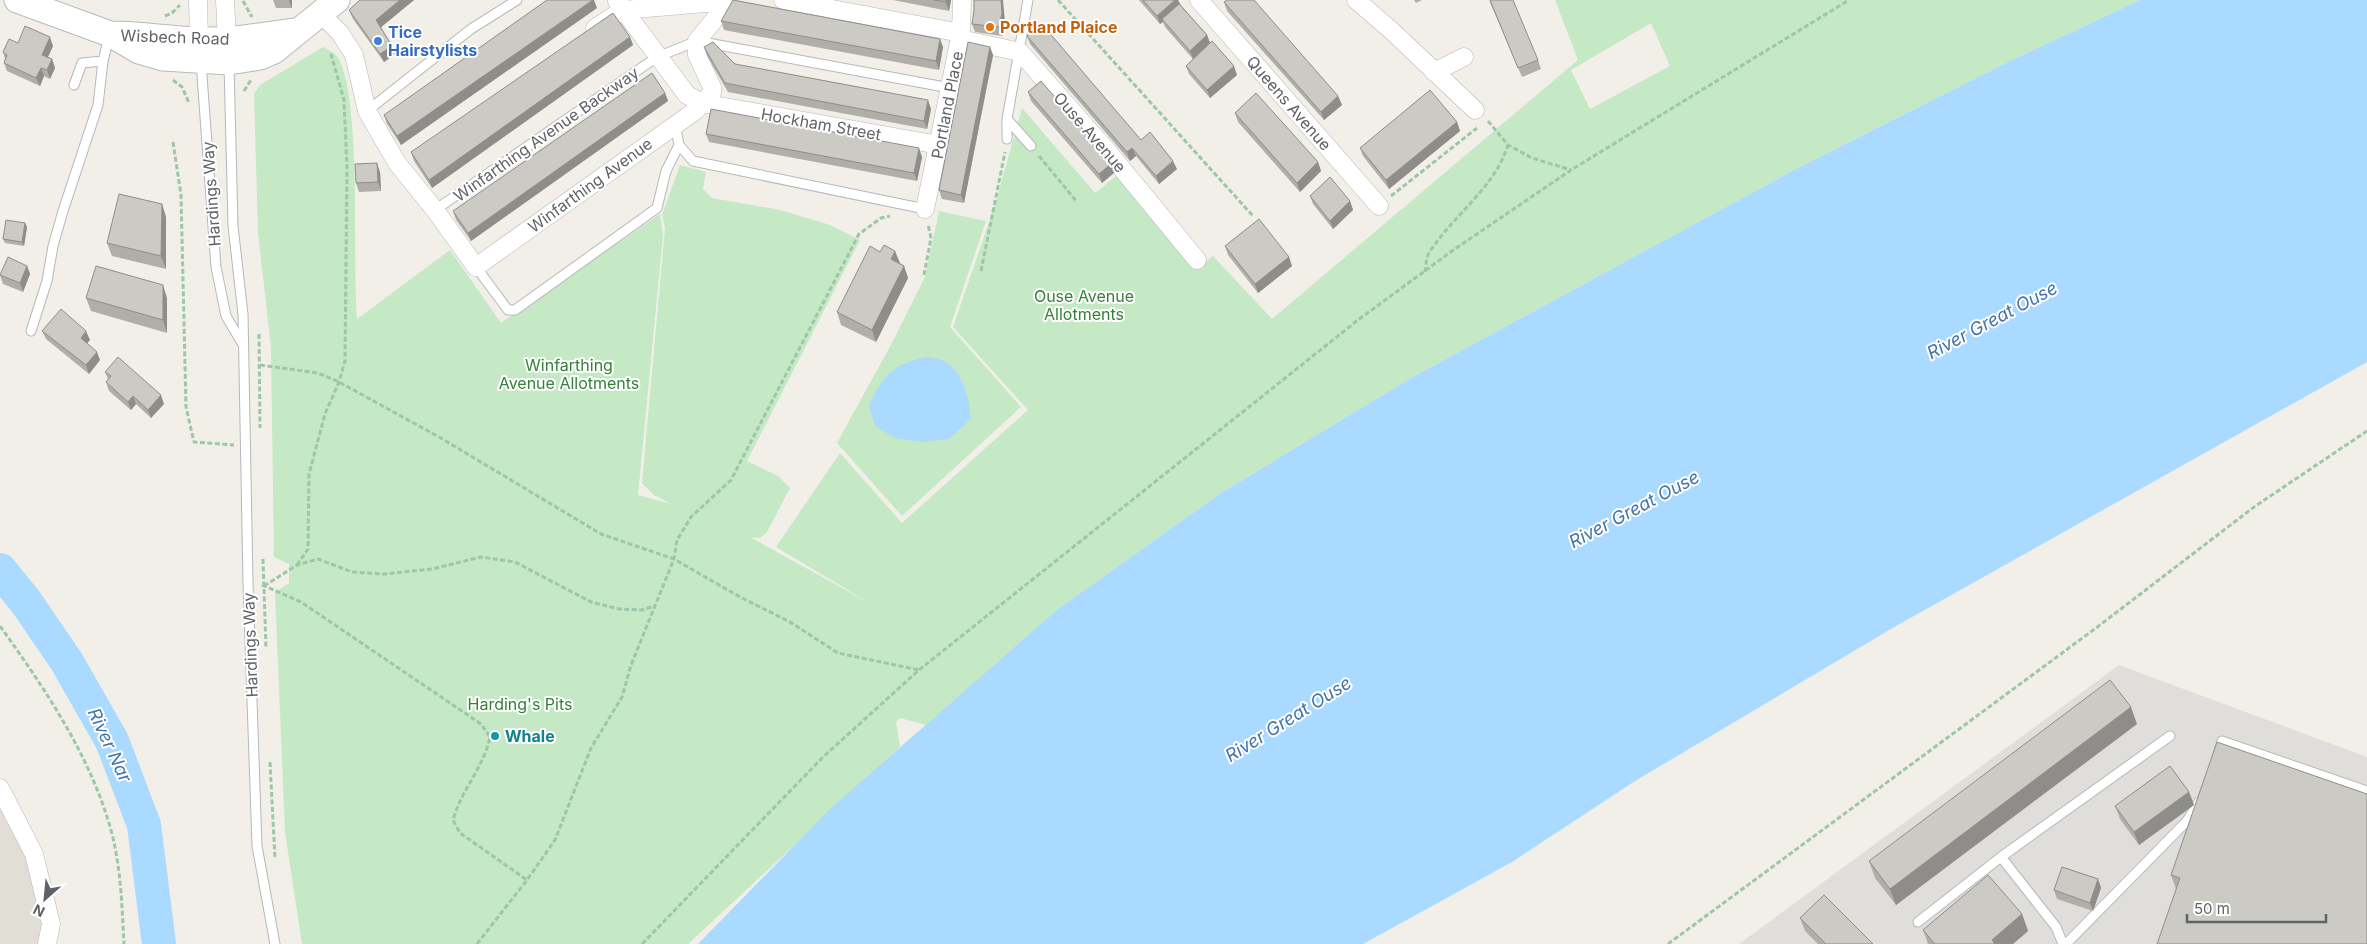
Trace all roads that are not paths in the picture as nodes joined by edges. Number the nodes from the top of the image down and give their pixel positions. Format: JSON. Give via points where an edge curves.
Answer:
{"nodes":[{"id":1,"x":198,"y":0,"type":"edge"},
{"id":2,"x":225,"y":0,"type":"edge"},
{"id":3,"x":517,"y":0,"type":"edge"},
{"id":4,"x":729,"y":0,"type":"edge"},
{"id":5,"x":783,"y":0,"type":"edge"},
{"id":6,"x":962,"y":0,"type":"edge"},
{"id":7,"x":1028,"y":0,"type":"edge"},
{"id":8,"x":1199,"y":0,"type":"edge"},
{"id":9,"x":1356,"y":0,"type":"edge"},
{"id":10,"x":25,"y":3,"type":"edge"},
{"id":11,"x":620,"y":5,"type":"edge"},
{"id":12,"x":329,"y":7,"type":"edge"},
{"id":13,"x":110,"y":34,"type":"junction"},
{"id":14,"x":584,"y":35,"type":"edge"},
{"id":15,"x":961,"y":36,"type":"junction"},
{"id":16,"x":697,"y":41,"type":"junction"},
{"id":17,"x":200,"y":50,"type":"junction"},
{"id":18,"x":228,"y":51,"type":"junction"},
{"id":19,"x":1020,"y":52,"type":"junction"},
{"id":20,"x":656,"y":57,"type":"junction"},
{"id":21,"x":1464,"y":57,"type":"dead end"},
{"id":22,"x":103,"y":61,"type":"junction"},
{"id":23,"x":1434,"y":72,"type":"junction"},
{"id":24,"x":74,"y":85,"type":"dead end"},
{"id":25,"x":950,"y":88,"type":"junction"},
{"id":26,"x":702,"y":103,"type":"junction"},
{"id":27,"x":367,"y":111,"type":"junction"},
{"id":28,"x":1481,"y":115,"type":"road end"},
{"id":29,"x":1007,"y":119,"type":"junction"},
{"id":30,"x":675,"y":124,"type":"junction"},
{"id":31,"x":1007,"y":139,"type":"road end"},
{"id":32,"x":939,"y":145,"type":"junction"},
{"id":33,"x":679,"y":146,"type":"junction"},
{"id":34,"x":1031,"y":146,"type":"road end"},
{"id":35,"x":413,"y":152,"type":"edge"},
{"id":36,"x":397,"y":163,"type":"junction"},
{"id":37,"x":1379,"y":206,"type":"road end"},
{"id":38,"x":925,"y":209,"type":"joint"},
{"id":39,"x":435,"y":210,"type":"junction"},
{"id":40,"x":1198,"y":260,"type":"dead end"},
{"id":41,"x":476,"y":267,"type":"junction"},
{"id":42,"x":31,"y":331,"type":"dead end"},
{"id":43,"x":242,"y":344,"type":"junction"},
{"id":44,"x":2170,"y":736,"type":"dead end"},
{"id":45,"x":2214,"y":767,"type":"edge"},
{"id":46,"x":0,"y":788,"type":"edge"},
{"id":47,"x":2367,"y":791,"type":"edge"},
{"id":48,"x":2205,"y":792,"type":"edge"},
{"id":49,"x":2001,"y":857,"type":"junction"},
{"id":50,"x":1918,"y":922,"type":"dead end"},
{"id":51,"x":47,"y":944,"type":"edge"},
{"id":52,"x":275,"y":944,"type":"edge"},
{"id":53,"x":2065,"y":944,"type":"edge"}],
"edges":[{"from":1,"to":17,"type":"street"},
{"from":2,"to":18,"type":"street"},
{"from":3,"to":27,"type":"lane","via":[[471,29]]},
{"from":4,"to":11,"type":"street"},
{"from":4,"to":16,"type":"street"},
{"from":5,"to":15,"type":"street"},
{"from":6,"to":15,"type":"street","name":"Portland Place"},
{"from":7,"to":19,"type":"lane"},
{"from":8,"to":37,"type":"street","name":"Queens Avenue"},
{"from":9,"to":23,"type":"street"},
{"from":10,"to":13,"type":"street","name":"Wisbech Road"},
{"from":11,"to":14,"type":"street"},
{"from":11,"to":20,"type":"street"},
{"from":12,"to":18,"type":"street","name":"Wisbech Road","via":[[300,30]]},
{"from":12,"to":27,"type":"street","via":[[354,55]]},
{"from":13,"to":17,"type":"street","name":"Wisbech Road","via":[[139,51],[155,56]]},
{"from":13,"to":22,"type":"lane"},
{"from":15,"to":19,"type":"street"},
{"from":15,"to":25,"type":"street","name":"Portland Place"},
{"from":16,"to":20,"type":"lane","name":"Winfarthing Avenue Backway"},
{"from":16,"to":25,"type":"lane"},
{"from":16,"to":26,"type":"street","via":[[697,55],[712,87],[712,93]]},
{"from":17,"to":18,"type":"street","name":"Wisbech Road"},
{"from":17,"to":43,"type":"lane","name":"Hardings Way","via":[[216,266],[226,316]]},
{"from":18,"to":43,"type":"lane","name":"Hardings Way"},
{"from":19,"to":29,"type":"lane"},
{"from":19,"to":40,"type":"street","name":"Ouse Avenue","via":[[1109,152]]},
{"from":20,"to":26,"type":"street","via":[[687,95]]},
{"from":20,"to":39,"type":"lane","name":"Winfarthing Avenue Backway"},
{"from":21,"to":23,"type":"street"},
{"from":22,"to":24,"type":"lane","via":[[82,63]]},
{"from":22,"to":42,"type":"lane","via":[[98,105],[63,211],[47,281]]},
{"from":23,"to":28,"type":"street"},
{"from":25,"to":32,"type":"street","name":"Portland Place"},
{"from":26,"to":30,"type":"street","name":"Winfarthing Avenue"},
{"from":26,"to":32,"type":"street","name":"Hockham Street"},
{"from":27,"to":36,"type":"street"},
{"from":29,"to":31,"type":"lane"},
{"from":29,"to":34,"type":"lane"},
{"from":30,"to":33,"type":"lane"},
{"from":30,"to":41,"type":"street","name":"Winfarthing Avenue"},
{"from":32,"to":38,"type":"street","name":"Portland Place"},
{"from":33,"to":38,"type":"lane","via":[[693,161]]},
{"from":33,"to":41,"type":"lane","via":[[666,171],[657,208],[515,310],[508,310]]},
{"from":35,"to":36,"type":"street"},
{"from":36,"to":39,"type":"street"},
{"from":39,"to":41,"type":"street"},
{"from":43,"to":52,"type":"lane","name":"Hardings Way","via":[[256,846]]},
{"from":44,"to":49,"type":"lane"},
{"from":45,"to":47,"type":"lane","via":[[2222,742]]},
{"from":46,"to":51,"type":"street","via":[[34,854],[51,924]]},
{"from":48,"to":53,"type":"lane","via":[[2187,821]]},
{"from":49,"to":50,"type":"lane"},
{"from":49,"to":53,"type":"lane","via":[[2056,927]]}]}
